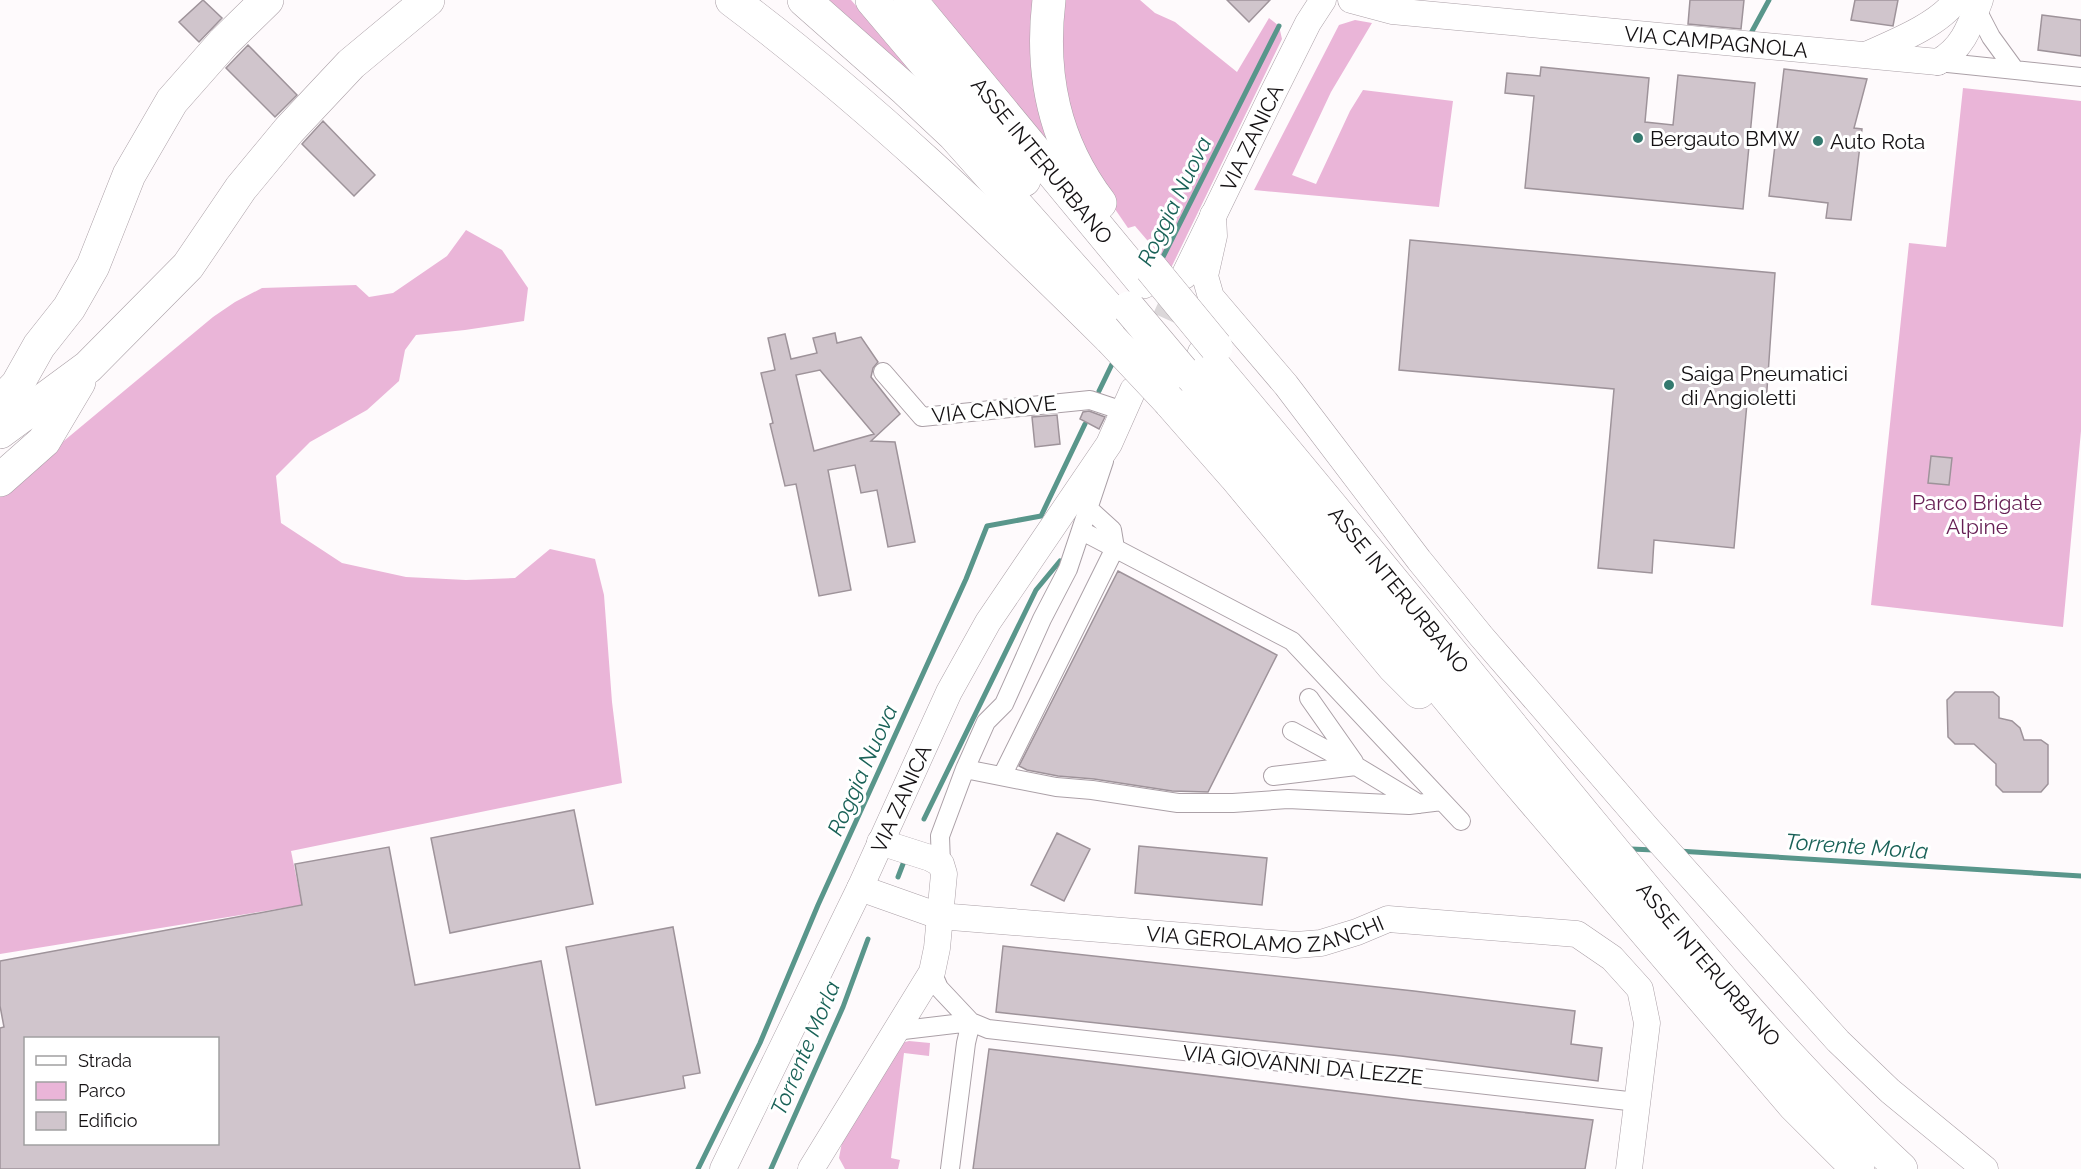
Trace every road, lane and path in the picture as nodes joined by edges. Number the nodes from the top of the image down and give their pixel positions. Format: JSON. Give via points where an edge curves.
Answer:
{"nodes":[{"id":1,"x":267,"y":0,"type":"edge"},
{"id":2,"x":428,"y":0,"type":"edge"},
{"id":3,"x":732,"y":0,"type":"edge"},
{"id":4,"x":788,"y":0,"type":"edge"},
{"id":5,"x":804,"y":0,"type":"edge"},
{"id":6,"x":872,"y":0,"type":"edge"},
{"id":7,"x":1049,"y":0,"type":"edge"},
{"id":8,"x":1323,"y":0,"type":"edge"},
{"id":9,"x":1351,"y":0,"type":"edge"},
{"id":10,"x":1966,"y":4,"type":"edge"},
{"id":11,"x":915,"y":22,"type":"edge"},
{"id":12,"x":1867,"y":55,"type":"junction"},
{"id":13,"x":1938,"y":62,"type":"junction"},
{"id":14,"x":2015,"y":70,"type":"junction"},
{"id":15,"x":2081,"y":77,"type":"edge"},
{"id":16,"x":998,"y":183,"type":"junction"},
{"id":17,"x":1213,"y":215,"type":"junction"},
{"id":18,"x":1184,"y":276,"type":"tunnel mouth"},
{"id":19,"x":1131,"y":304,"type":"junction"},
{"id":20,"x":39,"y":346,"type":"junction"},
{"id":21,"x":88,"y":367,"type":"junction"},
{"id":22,"x":0,"y":372,"type":"edge"},
{"id":23,"x":883,"y":372,"type":"dead end"},
{"id":24,"x":1189,"y":372,"type":"junction"},
{"id":25,"x":1112,"y":401,"type":"joint"},
{"id":26,"x":0,"y":402,"type":"edge"},
{"id":27,"x":0,"y":432,"type":"edge"},
{"id":28,"x":1109,"y":444,"type":"junction"},
{"id":29,"x":0,"y":480,"type":"edge"},
{"id":30,"x":1089,"y":509,"type":"junction"},
{"id":31,"x":1082,"y":531,"type":"junction"},
{"id":32,"x":1115,"y":548,"type":"junction"},
{"id":33,"x":1309,"y":698,"type":"dead end"},
{"id":34,"x":1292,"y":731,"type":"dead end"},
{"id":35,"x":1356,"y":766,"type":"junction"},
{"id":36,"x":965,"y":769,"type":"junction"},
{"id":37,"x":1002,"y":776,"type":"junction"},
{"id":38,"x":1273,"y":776,"type":"dead end"},
{"id":39,"x":1513,"y":776,"type":"junction"},
{"id":40,"x":1442,"y":801,"type":"junction"},
{"id":41,"x":1419,"y":804,"type":"junction"},
{"id":42,"x":1461,"y":821,"type":"dead end"},
{"id":43,"x":880,"y":842,"type":"junction"},
{"id":44,"x":941,"y":864,"type":"junction"},
{"id":45,"x":860,"y":888,"type":"junction"},
{"id":46,"x":939,"y":916,"type":"junction"},
{"id":47,"x":1683,"y":935,"type":"junction"},
{"id":48,"x":932,"y":972,"type":"junction"},
{"id":49,"x":971,"y":1022,"type":"junction"},
{"id":50,"x":896,"y":1031,"type":"junction"},
{"id":51,"x":1637,"y":1102,"type":"junction"},
{"id":52,"x":723,"y":1169,"type":"edge"},
{"id":53,"x":811,"y":1169,"type":"edge"},
{"id":54,"x":950,"y":1169,"type":"edge"},
{"id":55,"x":1629,"y":1169,"type":"edge"},
{"id":56,"x":1858,"y":1169,"type":"edge"},
{"id":57,"x":1900,"y":1169,"type":"edge"},
{"id":58,"x":1920,"y":1169,"type":"edge"},
{"id":59,"x":1985,"y":1169,"type":"edge"}],
"edges":[{"from":1,"to":20,"type":"highway","via":[[172,101],[129,175],[93,266],[69,308]]},
{"from":2,"to":21,"type":"highway","via":[[351,64],[289,130],[241,188],[188,266]]},
{"from":3,"to":19,"type":"highway","via":[[897,136],[980,211]]},
{"from":4,"to":16,"type":"highway"},
{"from":5,"to":16,"type":"highway","via":[[946,128]]},
{"from":6,"to":11,"type":"highway","name":"ASSE INTERURBANO"},
{"from":7,"to":19,"type":"highway","via":[[1046,53],[1059,128],[1090,190]]},
{"from":8,"to":17,"type":"main road","name":"VIA ZANICA"},
{"from":9,"to":12,"type":"main road","name":"VIA CAMPAGNOLA","via":[[1392,11]]},
{"from":10,"to":12,"type":"main road"},
{"from":10,"to":13,"type":"main road","via":[[1933,46]]},
{"from":10,"to":14,"type":"street"},
{"from":11,"to":19,"type":"highway","name":"ASSE INTERURBANO"},
{"from":12,"to":13,"type":"main road","name":"VIA CAMPAGNOLA"},
{"from":13,"to":14,"type":"street","name":"VIA CAMPAGNOLA"},
{"from":14,"to":15,"type":"street","name":"VIA CAMPAGNOLA"},
{"from":16,"to":19,"type":"highway"},
{"from":17,"to":18,"type":"main road","name":"VIA ZANICA"},
{"from":17,"to":59,"type":"main road","via":[[1214,236],[1205,276],[1211,297],[1286,385],[1419,560],[1648,829],[1838,1041],[1890,1091]]},
{"from":19,"to":24,"type":"highway","name":"ASSE INTERURBANO"},
{"from":19,"to":24,"type":"highway"},
{"from":20,"to":22,"type":"highway"},
{"from":20,"to":26,"type":"highway","via":[[17,385]]},
{"from":21,"to":27,"type":"highway"},
{"from":21,"to":29,"type":"highway","via":[[44,441]]},
{"from":23,"to":25,"type":"street","name":"VIA CANOVE","via":[[922,417]]},
{"from":24,"to":39,"type":"highway","name":"ASSE INTERURBANO","via":[[1358,606],[1422,666]]},
{"from":24,"to":39,"type":"highway","via":[[1235,476],[1393,666],[1447,721]]},
{"from":24,"to":47,"type":"highway","name":"ASSE INTERURBANO","via":[[1254,413]]},
{"from":25,"to":28,"type":"main road","name":"VIA ZANICA"},
{"from":28,"to":30,"type":"street","name":"VIA ZANICA"},
{"from":28,"to":43,"type":"main road","name":"VIA ZANICA","via":[[973,647]]},
{"from":30,"to":31,"type":"street","name":"VIA ZANICA"},
{"from":30,"to":32,"type":"street","via":[[1112,530]]},
{"from":31,"to":32,"type":"street"},
{"from":31,"to":36,"type":"street","name":"VIA ZANICA","via":[[1004,704],[986,722]]},
{"from":32,"to":37,"type":"street"},
{"from":32,"to":40,"type":"street","via":[[1292,641]]},
{"from":33,"to":35,"type":"street"},
{"from":34,"to":35,"type":"street"},
{"from":35,"to":38,"type":"street"},
{"from":35,"to":41,"type":"street"},
{"from":36,"to":37,"type":"street"},
{"from":36,"to":44,"type":"street","name":"VIA ZANICA","via":[[940,836]]},
{"from":37,"to":41,"type":"street","via":[[1178,803],[1288,799]]},
{"from":39,"to":56,"type":"highway","name":"ASSE INTERURBANO","via":[[1794,1105]]},
{"from":40,"to":41,"type":"street"},
{"from":40,"to":42,"type":"street"},
{"from":43,"to":44,"type":"main road"},
{"from":43,"to":45,"type":"main road","name":"VIA ZANICA"},
{"from":44,"to":46,"type":"main road","via":[[944,874]]},
{"from":45,"to":46,"type":"main road","name":"VIA GEROLAMO ZANCHI"},
{"from":45,"to":52,"type":"main road","name":"VIA ZANICA"},
{"from":46,"to":48,"type":"main road"},
{"from":46,"to":51,"type":"main road","name":"VIA GEROLAMO ZANCHI","via":[[1296,945],[1321,943],[1388,919],[1577,934],[1612,958],[1640,989],[1647,1023]]},
{"from":47,"to":57,"type":"highway","name":"ASSE INTERURBANO","via":[[1790,1059]]},
{"from":47,"to":58,"type":"highway","via":[[1740,986],[1849,1102]]},
{"from":48,"to":49,"type":"street","via":[[939,988]]},
{"from":48,"to":50,"type":"main road"},
{"from":49,"to":50,"type":"street","name":"VIA GIOVANNI DA LEZZE"},
{"from":49,"to":51,"type":"street","name":"VIA GIOVANNI DA LEZZE","via":[[988,1029]]},
{"from":49,"to":54,"type":"street"},
{"from":50,"to":53,"type":"main road"},
{"from":51,"to":55,"type":"main road","name":"VIA GEROLAMO ZANCHI"}]}
